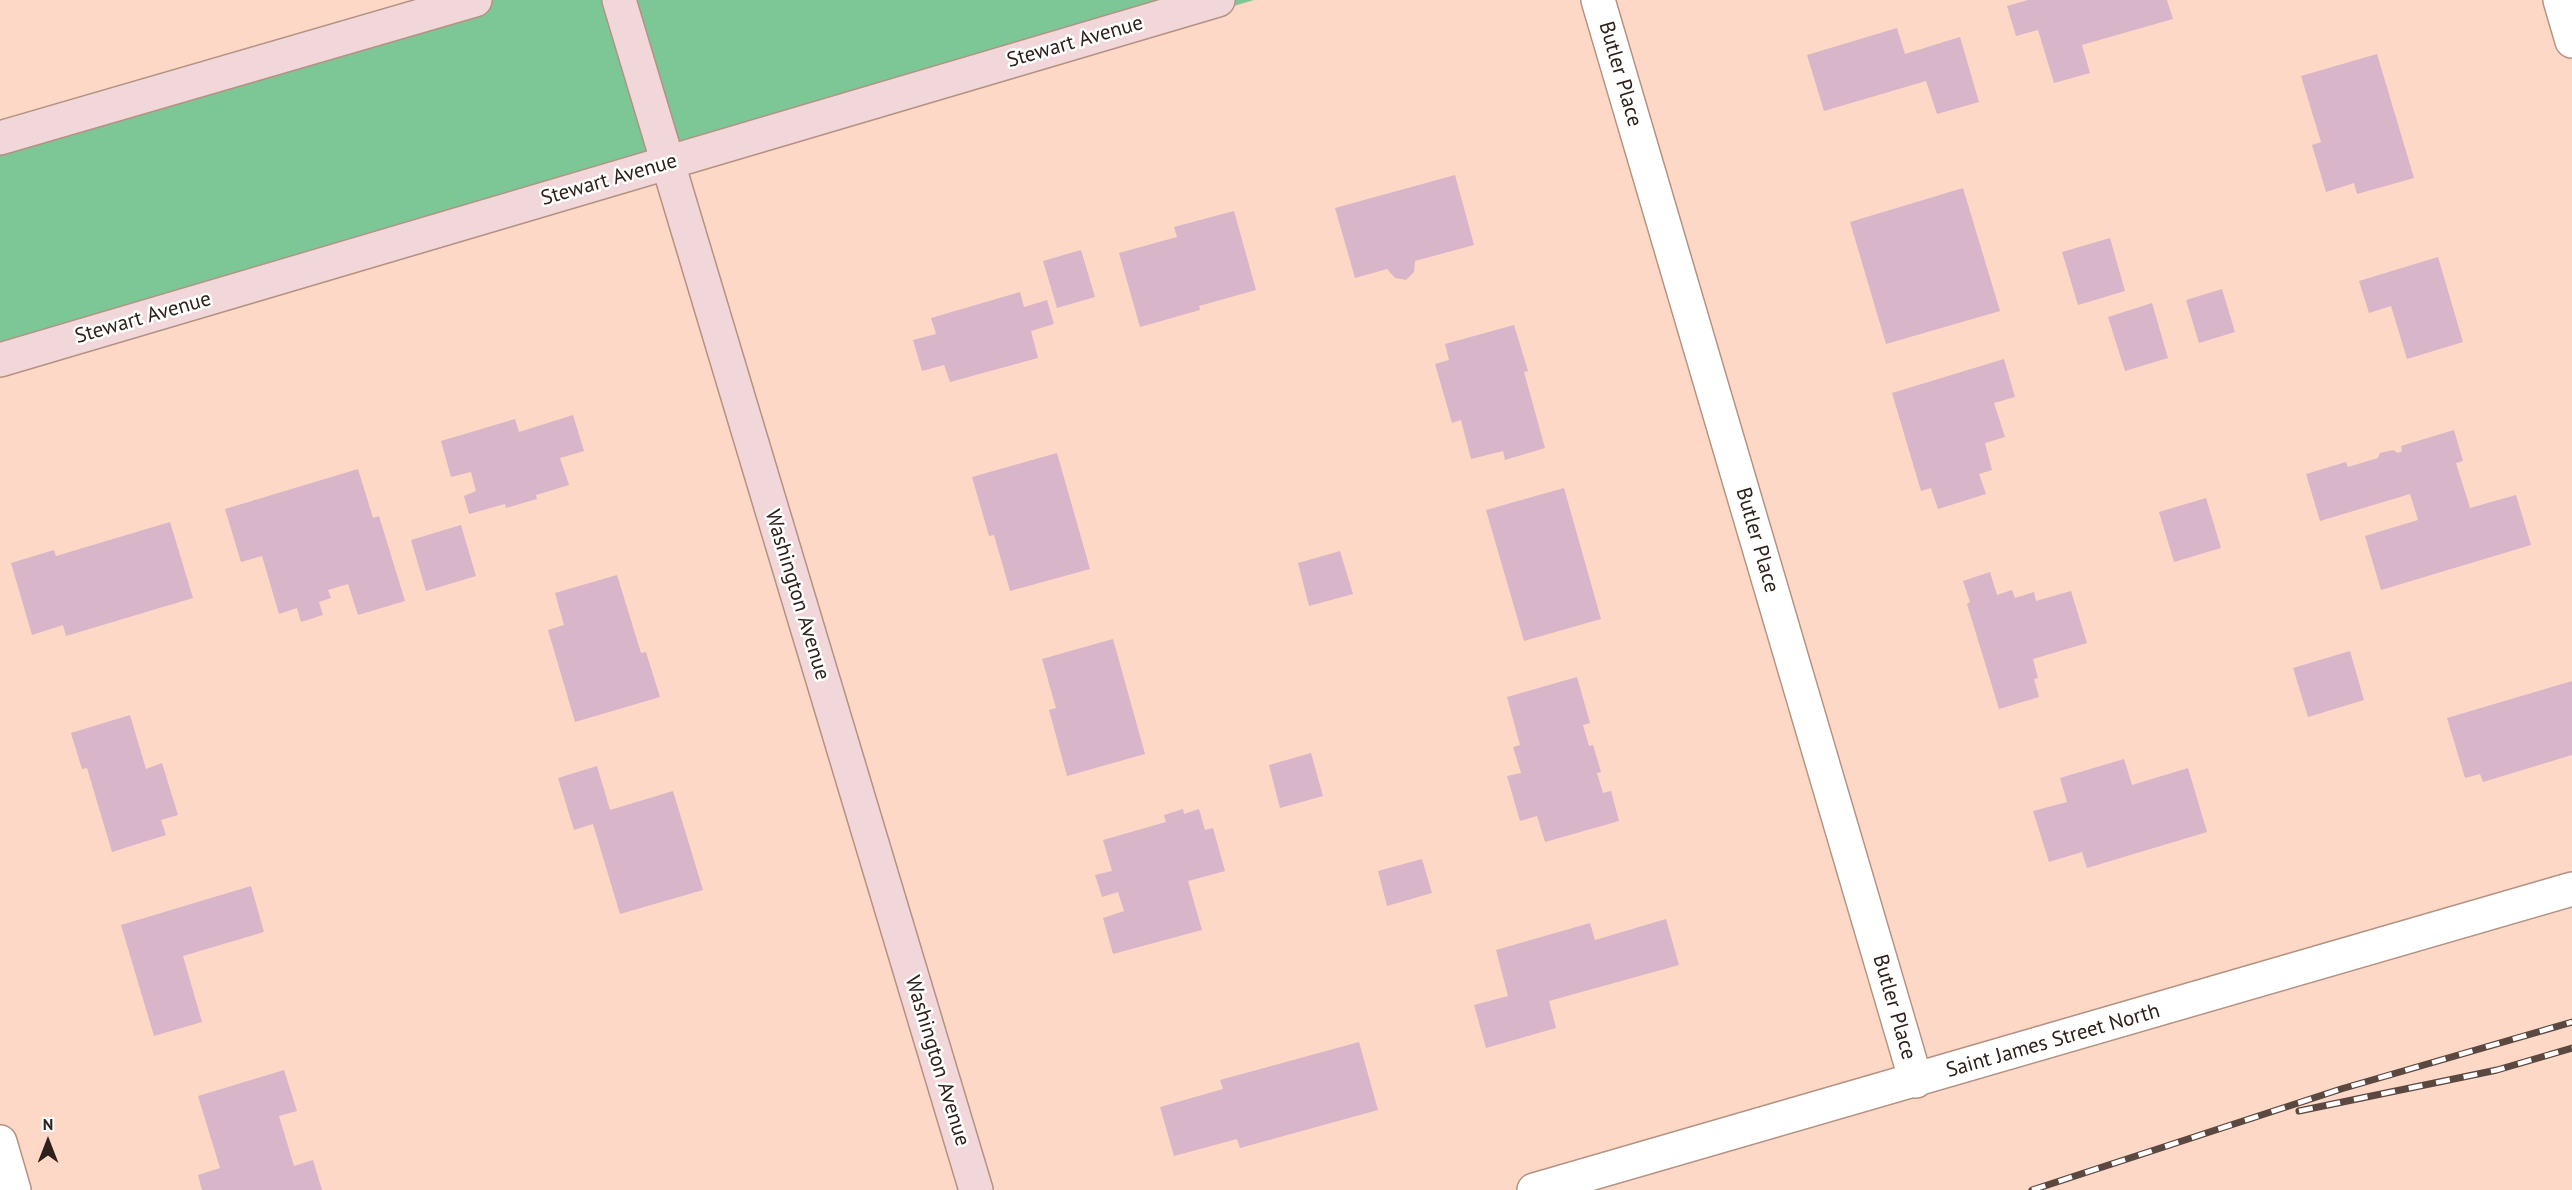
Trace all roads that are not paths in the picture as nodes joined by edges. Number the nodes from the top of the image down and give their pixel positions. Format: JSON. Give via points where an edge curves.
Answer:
{"nodes":[{"id":1,"x":475,"y":0,"type":"edge"},
{"id":2,"x":619,"y":0,"type":"edge"},
{"id":3,"x":1218,"y":0,"type":"edge"},
{"id":4,"x":1598,"y":0,"type":"edge"},
{"id":5,"x":2560,"y":0,"type":"edge"},
{"id":6,"x":2572,"y":41,"type":"edge"},
{"id":7,"x":0,"y":138,"type":"edge"},
{"id":8,"x":667,"y":163,"type":"junction"},
{"id":9,"x":0,"y":360,"type":"edge"},
{"id":10,"x":2572,"y":890,"type":"edge"},
{"id":11,"x":1916,"y":1081,"type":"junction"},
{"id":12,"x":0,"y":1142,"type":"edge"},
{"id":13,"x":14,"y":1190,"type":"edge"},
{"id":14,"x":976,"y":1190,"type":"edge"},
{"id":15,"x":1534,"y":1190,"type":"edge"}],
"edges":[{"from":1,"to":7,"type":"main road"},
{"from":2,"to":8,"type":"main road","name":"Washington Avenue"},
{"from":3,"to":8,"type":"main road","name":"Stewart Avenue"},
{"from":4,"to":11,"type":"street","name":"Butler Place"},
{"from":5,"to":6,"type":"street"},
{"from":8,"to":9,"type":"main road","name":"Stewart Avenue"},
{"from":8,"to":14,"type":"main road","name":"Washington Avenue"},
{"from":10,"to":11,"type":"street","name":"Saint James Street North"},
{"from":11,"to":15,"type":"street","name":"Saint James Street North"},
{"from":12,"to":13,"type":"street"}]}
